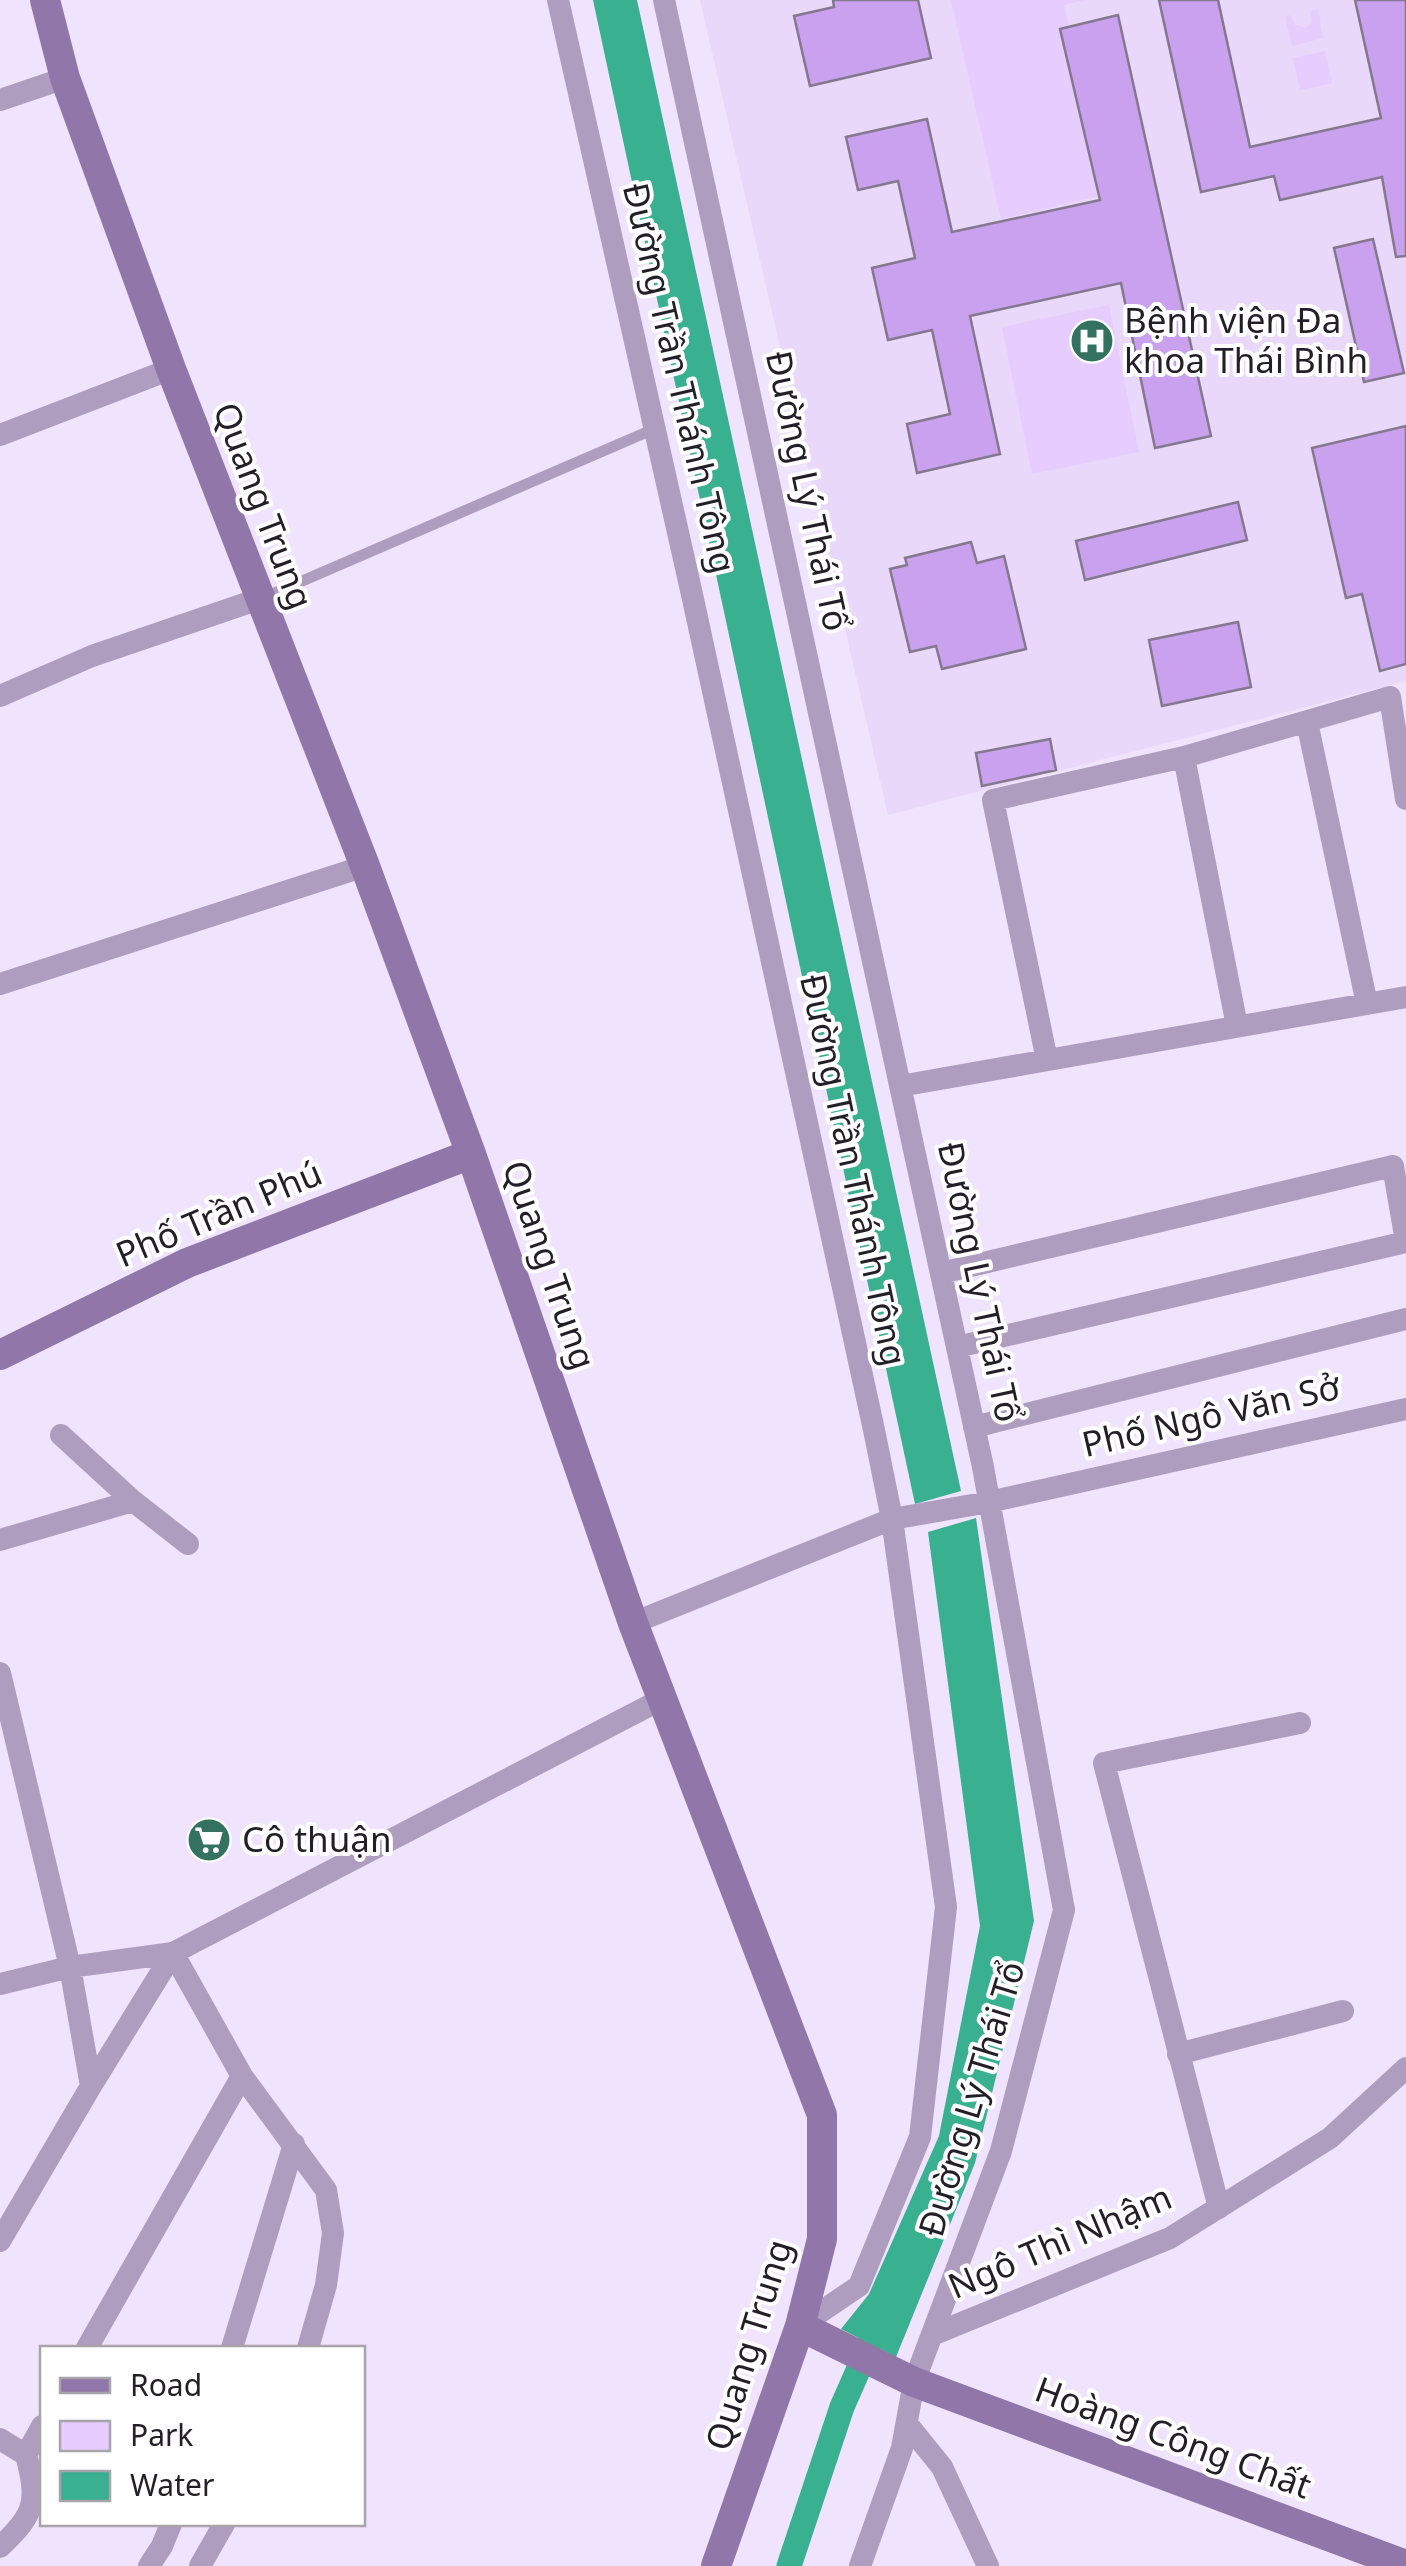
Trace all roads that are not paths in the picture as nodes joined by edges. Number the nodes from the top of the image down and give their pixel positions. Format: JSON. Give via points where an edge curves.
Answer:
{"nodes":[{"id":1,"x":45,"y":0,"type":"edge"},
{"id":2,"x":558,"y":0,"type":"edge"},
{"id":3,"x":664,"y":0,"type":"edge"},
{"id":4,"x":65,"y":78,"type":"junction"},
{"id":5,"x":0,"y":100,"type":"edge"},
{"id":6,"x":171,"y":369,"type":"junction"},
{"id":7,"x":655,"y":429,"type":"junction"},
{"id":8,"x":0,"y":435,"type":"edge"},
{"id":9,"x":259,"y":599,"type":"junction"},
{"id":10,"x":0,"y":696,"type":"edge"},
{"id":11,"x":1307,"y":722,"type":"junction"},
{"id":12,"x":1184,"y":757,"type":"junction"},
{"id":13,"x":1406,"y":799,"type":"edge"},
{"id":14,"x":365,"y":866,"type":"junction"},
{"id":15,"x":0,"y":984,"type":"edge"},
{"id":16,"x":1406,"y":997,"type":"edge"},
{"id":17,"x":1367,"y":1004,"type":"junction"},
{"id":18,"x":1237,"y":1026,"type":"junction"},
{"id":19,"x":1046,"y":1060,"type":"junction"},
{"id":20,"x":900,"y":1086,"type":"junction"},
{"id":21,"x":471,"y":1154,"type":"junction"},
{"id":22,"x":1406,"y":1242,"type":"edge"},
{"id":23,"x":941,"y":1273,"type":"junction"},
{"id":24,"x":1406,"y":1319,"type":"edge"},
{"id":25,"x":957,"y":1347,"type":"junction"},
{"id":26,"x":0,"y":1354,"type":"edge"},
{"id":27,"x":1406,"y":1409,"type":"edge"},
{"id":28,"x":974,"y":1427,"type":"junction"},
{"id":29,"x":61,"y":1435,"type":"dead end"},
{"id":30,"x":133,"y":1502,"type":"junction"},
{"id":31,"x":990,"y":1502,"type":"junction"},
{"id":32,"x":901,"y":1517,"type":"junction"},
{"id":33,"x":0,"y":1540,"type":"edge"},
{"id":34,"x":188,"y":1544,"type":"dead end"},
{"id":35,"x":633,"y":1623,"type":"junction"},
{"id":36,"x":0,"y":1673,"type":"edge"},
{"id":37,"x":662,"y":1699,"type":"junction"},
{"id":38,"x":1300,"y":1723,"type":"dead end"},
{"id":39,"x":174,"y":1953,"type":"junction"},
{"id":40,"x":70,"y":1967,"type":"junction"},
{"id":41,"x":0,"y":1984,"type":"edge"},
{"id":42,"x":1343,"y":2011,"type":"dead end"},
{"id":43,"x":1178,"y":2054,"type":"junction"},
{"id":44,"x":1406,"y":2068,"type":"edge"},
{"id":45,"x":242,"y":2076,"type":"junction"},
{"id":46,"x":91,"y":2086,"type":"junction"},
{"id":47,"x":294,"y":2144,"type":"junction"},
{"id":48,"x":1219,"y":2208,"type":"junction"},
{"id":49,"x":0,"y":2242,"type":"edge"},
{"id":50,"x":800,"y":2326,"type":"junction"},
{"id":51,"x":932,"y":2334,"type":"junction"},
{"id":52,"x":88,"y":2346,"type":"edge"},
{"id":53,"x":233,"y":2346,"type":"edge"},
{"id":54,"x":309,"y":2346,"type":"edge"},
{"id":55,"x":904,"y":2376,"type":"junction"},
{"id":56,"x":908,"y":2425,"type":"junction"},
{"id":57,"x":40,"y":2430,"type":"edge"},
{"id":58,"x":0,"y":2439,"type":"edge"},
{"id":59,"x":26,"y":2455,"type":"junction"},
{"id":60,"x":170,"y":2526,"type":"edge"},
{"id":61,"x":223,"y":2526,"type":"edge"},
{"id":62,"x":0,"y":2547,"type":"edge"},
{"id":63,"x":1406,"y":2565,"type":"edge"},
{"id":64,"x":149,"y":2566,"type":"edge"},
{"id":65,"x":200,"y":2566,"type":"edge"},
{"id":66,"x":716,"y":2566,"type":"edge"},
{"id":67,"x":860,"y":2566,"type":"edge"},
{"id":68,"x":988,"y":2566,"type":"edge"}],
"edges":[{"from":1,"to":4,"type":"main road","name":"Quang Trung"},
{"from":2,"to":7,"type":"street","name":"Đường Trần Thánh Tông"},
{"from":3,"to":20,"type":"street","name":"Đường Lý Thái Tổ"},
{"from":4,"to":5,"type":"street"},
{"from":4,"to":6,"type":"main road","name":"Quang Trung"},
{"from":6,"to":8,"type":"street"},
{"from":6,"to":9,"type":"main road","name":"Quang Trung"},
{"from":7,"to":9,"type":"lane"},
{"from":7,"to":32,"type":"street","name":"Đường Trần Thánh Tông"},
{"from":9,"to":10,"type":"street","via":[[92,656]]},
{"from":9,"to":14,"type":"main road","name":"Quang Trung"},
{"from":11,"to":12,"type":"street"},
{"from":11,"to":13,"type":"street","via":[[1390,697]]},
{"from":11,"to":17,"type":"street"},
{"from":12,"to":18,"type":"street"},
{"from":12,"to":19,"type":"street","via":[[993,800]]},
{"from":14,"to":15,"type":"street"},
{"from":14,"to":21,"type":"main road","name":"Quang Trung"},
{"from":16,"to":17,"type":"street"},
{"from":17,"to":18,"type":"street"},
{"from":18,"to":19,"type":"street"},
{"from":19,"to":20,"type":"street"},
{"from":20,"to":23,"type":"street","name":"Đường Lý Thái Tổ"},
{"from":21,"to":26,"type":"main road","name":"Phố Trần Phú","via":[[186,1263]]},
{"from":21,"to":35,"type":"main road","name":"Quang Trung"},
{"from":22,"to":23,"type":"street","via":[[1392,1166]]},
{"from":22,"to":25,"type":"street"},
{"from":23,"to":25,"type":"street","name":"Đường Lý Thái Tổ"},
{"from":24,"to":28,"type":"street"},
{"from":25,"to":28,"type":"street","name":"Đường Lý Thái Tổ"},
{"from":27,"to":31,"type":"street","name":"Phố Ngô Văn Sở"},
{"from":28,"to":31,"type":"street","name":"Đường Lý Thái Tổ"},
{"from":29,"to":30,"type":"street"},
{"from":30,"to":33,"type":"street"},
{"from":30,"to":34,"type":"street"},
{"from":31,"to":32,"type":"street","name":"Phố Ngô Văn Sở"},
{"from":31,"to":51,"type":"street","name":"Đường Lý Thái Tổ","via":[[1064,1910],[1001,2151]]},
{"from":32,"to":35,"type":"street","name":"Phố Ngô Văn Sở"},
{"from":32,"to":50,"type":"street","name":"Đường Trần Thánh Tông","via":[[946,1907],[920,2138],[859,2286]]},
{"from":35,"to":37,"type":"main road","name":"Quang Trung"},
{"from":36,"to":40,"type":"street"},
{"from":37,"to":39,"type":"street"},
{"from":37,"to":50,"type":"main road","name":"Quang Trung","via":[[822,2115],[822,2239]]},
{"from":38,"to":43,"type":"street","via":[[1104,1763]]},
{"from":39,"to":40,"type":"street"},
{"from":39,"to":45,"type":"street"},
{"from":39,"to":46,"type":"street"},
{"from":40,"to":41,"type":"street"},
{"from":40,"to":46,"type":"street"},
{"from":42,"to":43,"type":"street"},
{"from":43,"to":48,"type":"street"},
{"from":44,"to":48,"type":"street","name":"Ngô Thì Nhậm","via":[[1330,2138]]},
{"from":45,"to":47,"type":"street"},
{"from":45,"to":52,"type":"street"},
{"from":46,"to":49,"type":"street"},
{"from":47,"to":53,"type":"street"},
{"from":47,"to":54,"type":"street","via":[[326,2190],[334,2233]]},
{"from":48,"to":51,"type":"street","name":"Ngô Thì Nhậm","via":[[1170,2238]]},
{"from":50,"to":55,"type":"main road","name":"Hoàng Công Chất"},
{"from":50,"to":66,"type":"main road","name":"Quang Trung"},
{"from":51,"to":55,"type":"street","name":"Đường Lý Thái Tổ"},
{"from":55,"to":56,"type":"street","name":"Đường Lý Thái Tổ"},
{"from":55,"to":63,"type":"main road","name":"Hoàng Công Chất"},
{"from":56,"to":67,"type":"street","name":"Đường Lý Thái Tổ"},
{"from":56,"to":68,"type":"street","via":[[942,2468]]},
{"from":57,"to":59,"type":"street"},
{"from":58,"to":59,"type":"street"},
{"from":59,"to":62,"type":"street","via":[[35,2489],[27,2517]]},
{"from":60,"to":64,"type":"street"},
{"from":61,"to":65,"type":"street"}]}
